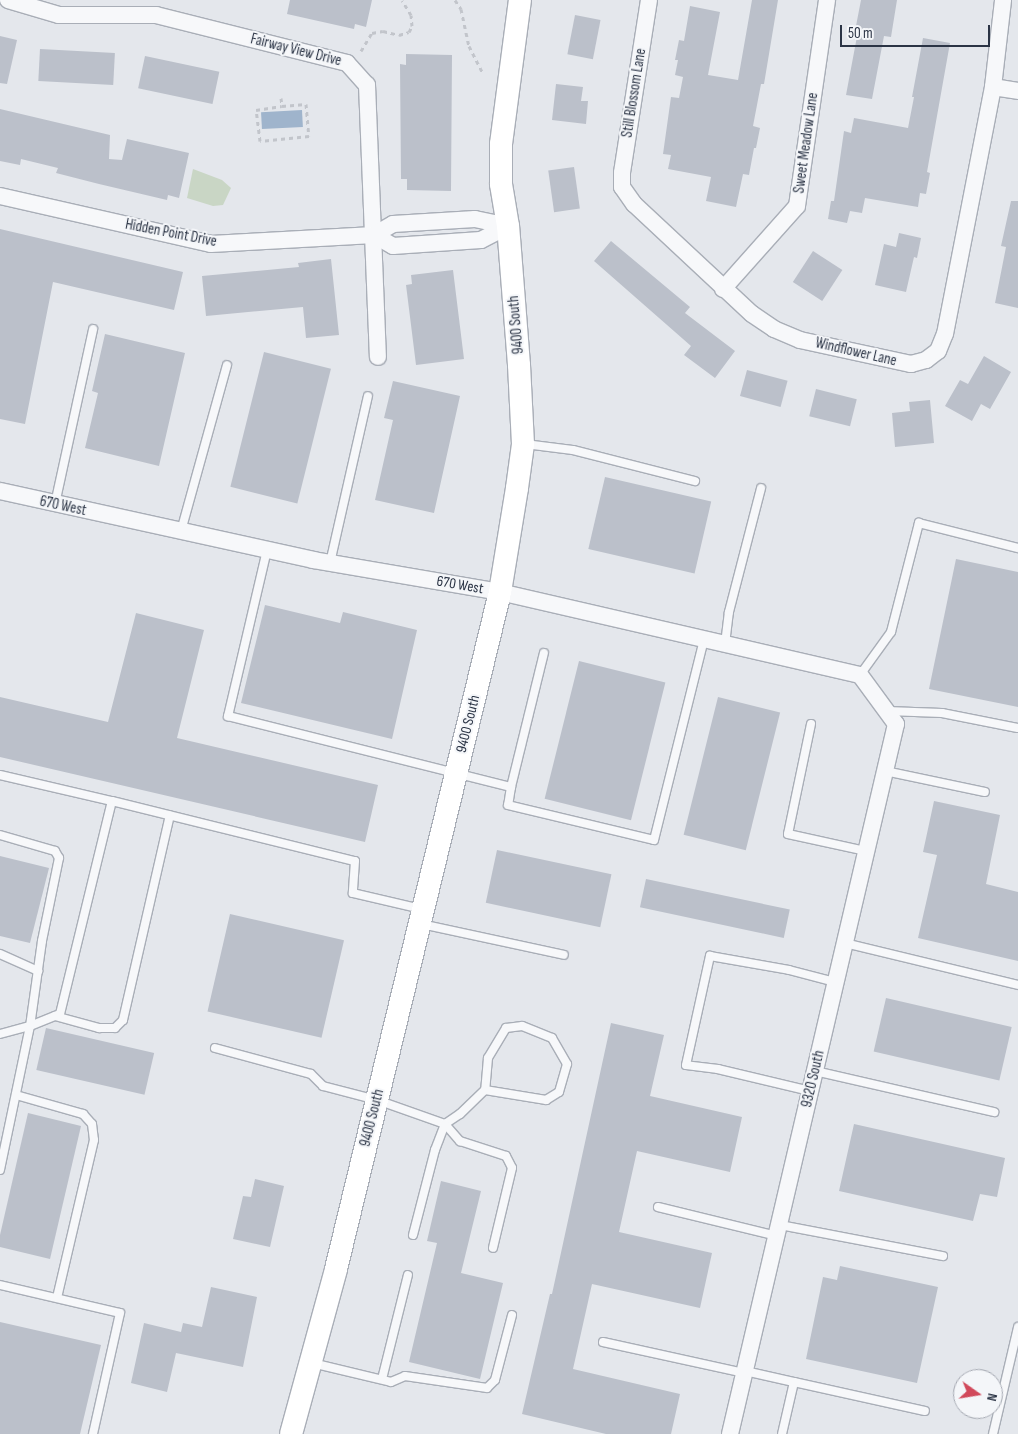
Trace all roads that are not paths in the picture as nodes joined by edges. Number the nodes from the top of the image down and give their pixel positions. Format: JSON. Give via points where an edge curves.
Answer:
{"nodes":[{"id":1,"x":8,"y":0,"type":"edge"},
{"id":2,"x":520,"y":0,"type":"edge"},
{"id":3,"x":649,"y":0,"type":"edge"},
{"id":4,"x":827,"y":0,"type":"edge"},
{"id":5,"x":1003,"y":0,"type":"edge"},
{"id":6,"x":993,"y":87,"type":"junction"},
{"id":7,"x":1018,"y":91,"type":"edge"},
{"id":8,"x":622,"y":187,"type":"joint"},
{"id":9,"x":0,"y":196,"type":"edge"},
{"id":10,"x":508,"y":226,"type":"junction"},
{"id":11,"x":374,"y":236,"type":"junction"},
{"id":12,"x":724,"y":289,"type":"junction"},
{"id":13,"x":93,"y":329,"type":"dead end"},
{"id":14,"x":378,"y":357,"type":"dead end"},
{"id":15,"x":227,"y":365,"type":"dead end"},
{"id":16,"x":368,"y":396,"type":"dead end"},
{"id":17,"x":523,"y":444,"type":"junction"},
{"id":18,"x":695,"y":481,"type":"dead end"},
{"id":19,"x":761,"y":488,"type":"dead end"},
{"id":20,"x":0,"y":491,"type":"edge"},
{"id":21,"x":55,"y":504,"type":"junction"},
{"id":22,"x":181,"y":531,"type":"junction"},
{"id":23,"x":1018,"y":548,"type":"edge"},
{"id":24,"x":267,"y":550,"type":"junction"},
{"id":25,"x":330,"y":563,"type":"junction"},
{"id":26,"x":500,"y":592,"type":"junction"},
{"id":27,"x":704,"y":639,"type":"junction"},
{"id":28,"x":725,"y":644,"type":"junction"},
{"id":29,"x":544,"y":653,"type":"dead end"},
{"id":30,"x":860,"y":675,"type":"junction"},
{"id":31,"x":891,"y":717,"type":"junction"},
{"id":32,"x":811,"y":724,"type":"dead end"},
{"id":33,"x":1018,"y":728,"type":"edge"},
{"id":34,"x":885,"y":770,"type":"junction"},
{"id":35,"x":456,"y":772,"type":"junction"},
{"id":36,"x":0,"y":775,"type":"edge"},
{"id":37,"x":511,"y":787,"type":"junction"},
{"id":38,"x":985,"y":792,"type":"dead end"},
{"id":39,"x":112,"y":801,"type":"junction"},
{"id":40,"x":170,"y":816,"type":"junction"},
{"id":41,"x":0,"y":835,"type":"edge"},
{"id":42,"x":866,"y":851,"type":"junction"},
{"id":43,"x":421,"y":916,"type":"junction"},
{"id":44,"x":845,"y":943,"type":"junction"},
{"id":45,"x":0,"y":954,"type":"edge"},
{"id":46,"x":564,"y":955,"type":"dead end"},
{"id":47,"x":38,"y":971,"type":"junction"},
{"id":48,"x":835,"y":982,"type":"junction"},
{"id":49,"x":1018,"y":985,"type":"edge"},
{"id":50,"x":55,"y":1016,"type":"junction"},
{"id":51,"x":30,"y":1026,"type":"junction"},
{"id":52,"x":0,"y":1034,"type":"edge"},
{"id":53,"x":215,"y":1048,"type":"dead end"},
{"id":54,"x":815,"y":1071,"type":"junction"},
{"id":55,"x":485,"y":1090,"type":"junction"},
{"id":56,"x":810,"y":1091,"type":"junction"},
{"id":57,"x":16,"y":1096,"type":"junction"},
{"id":58,"x":377,"y":1100,"type":"junction"},
{"id":59,"x":994,"y":1112,"type":"dead end"},
{"id":60,"x":445,"y":1124,"type":"junction"},
{"id":61,"x":0,"y":1170,"type":"edge"},
{"id":62,"x":658,"y":1207,"type":"dead end"},
{"id":63,"x":779,"y":1231,"type":"junction"},
{"id":64,"x":413,"y":1235,"type":"dead end"},
{"id":65,"x":493,"y":1248,"type":"dead end"},
{"id":66,"x":943,"y":1256,"type":"dead end"},
{"id":67,"x":408,"y":1275,"type":"dead end"},
{"id":68,"x":0,"y":1285,"type":"edge"},
{"id":69,"x":57,"y":1298,"type":"junction"},
{"id":70,"x":512,"y":1315,"type":"dead end"},
{"id":71,"x":1018,"y":1327,"type":"edge"},
{"id":72,"x":603,"y":1342,"type":"dead end"},
{"id":73,"x":310,"y":1362,"type":"junction"},
{"id":74,"x":744,"y":1372,"type":"junction"},
{"id":75,"x":382,"y":1379,"type":"junction"},
{"id":76,"x":794,"y":1382,"type":"junction"},
{"id":77,"x":925,"y":1411,"type":"dead end"},
{"id":78,"x":93,"y":1434,"type":"edge"},
{"id":79,"x":291,"y":1434,"type":"edge"},
{"id":80,"x":730,"y":1434,"type":"edge"},
{"id":81,"x":782,"y":1434,"type":"edge"},
{"id":82,"x":993,"y":1434,"type":"edge"}],
"edges":[{"from":1,"to":11,"type":"street","name":"Fairway View Drive","via":[[58,14],[156,15],[347,63],[367,85]]},
{"from":2,"to":10,"type":"street","name":"9400 South","via":[[501,144],[501,184]]},
{"from":3,"to":8,"type":"street","name":"Still Blossom Lane"},
{"from":4,"to":12,"type":"street","name":"Sweet Meadow Lane","via":[[797,206]]},
{"from":5,"to":6,"type":"street","name":"Windflower Lane"},
{"from":6,"to":7,"type":"street"},
{"from":6,"to":12,"type":"street","name":"Windflower Lane","via":[[945,334],[938,351],[926,360],[911,364],[800,340],[774,329]]},
{"from":8,"to":12,"type":"street","name":"Windflower Lane","via":[[634,204]]},
{"from":9,"to":11,"type":"street","name":"Hidden Point Drive","via":[[210,244]]},
{"from":10,"to":11,"type":"street","name":"Hidden Point Drive","via":[[478,219],[393,224]]},
{"from":10,"to":17,"type":"street","name":"9400 South"},
{"from":11,"to":14,"type":"street","name":"Fairway View Drive"},
{"from":13,"to":21,"type":"lane"},
{"from":15,"to":22,"type":"lane"},
{"from":16,"to":25,"type":"lane"},
{"from":17,"to":18,"type":"lane","via":[[573,450]]},
{"from":17,"to":26,"type":"street","name":"9400 South"},
{"from":19,"to":28,"type":"lane","via":[[729,612]]},
{"from":20,"to":21,"type":"street","name":"670 West"},
{"from":21,"to":22,"type":"street","name":"670 West"},
{"from":22,"to":24,"type":"street","name":"670 West"},
{"from":23,"to":30,"type":"lane","via":[[919,523],[890,632]]},
{"from":24,"to":25,"type":"street","name":"670 West"},
{"from":24,"to":35,"type":"lane","via":[[228,716]]},
{"from":25,"to":26,"type":"street","name":"670 West"},
{"from":26,"to":27,"type":"street","name":"670 West"},
{"from":26,"to":35,"type":"street","name":"9400 South"},
{"from":27,"to":28,"type":"street","name":"670 West"},
{"from":27,"to":37,"type":"lane","via":[[654,840],[508,805]]},
{"from":28,"to":30,"type":"street","name":"670 West"},
{"from":29,"to":37,"type":"lane"},
{"from":30,"to":31,"type":"street"},
{"from":31,"to":33,"type":"lane","via":[[942,713]]},
{"from":31,"to":34,"type":"street","name":"9320 South"},
{"from":32,"to":42,"type":"lane","via":[[788,834]]},
{"from":34,"to":38,"type":"lane"},
{"from":34,"to":42,"type":"street","name":"9320 South"},
{"from":35,"to":37,"type":"lane"},
{"from":35,"to":43,"type":"street","name":"9400 South"},
{"from":36,"to":39,"type":"lane"},
{"from":39,"to":40,"type":"lane"},
{"from":39,"to":50,"type":"lane","via":[[60,1014]]},
{"from":40,"to":43,"type":"lane","via":[[355,861],[353,893]]},
{"from":40,"to":50,"type":"lane","via":[[123,1020],[115,1028],[99,1028]]},
{"from":41,"to":47,"type":"lane","via":[[54,851],[59,858]]},
{"from":42,"to":44,"type":"street","name":"9320 South"},
{"from":43,"to":46,"type":"lane"},
{"from":43,"to":58,"type":"street","name":"9400 South"},
{"from":44,"to":48,"type":"street","name":"9320 South"},
{"from":44,"to":49,"type":"lane"},
{"from":45,"to":47,"type":"lane"},
{"from":47,"to":51,"type":"lane"},
{"from":48,"to":54,"type":"street","name":"9320 South"},
{"from":48,"to":56,"type":"lane","via":[[710,956],[686,1065],[718,1069]]},
{"from":50,"to":51,"type":"lane"},
{"from":51,"to":52,"type":"lane"},
{"from":51,"to":57,"type":"lane"},
{"from":53,"to":58,"type":"lane","via":[[312,1074],[323,1086]]},
{"from":54,"to":56,"type":"street","name":"9320 South"},
{"from":54,"to":59,"type":"lane"},
{"from":55,"to":55,"type":"lane","via":[[546,1100],[559,1092],[567,1064],[552,1038],[522,1026],[506,1028],[488,1058]]},
{"from":55,"to":60,"type":"lane"},
{"from":56,"to":63,"type":"street","name":"9320 South"},
{"from":57,"to":61,"type":"lane"},
{"from":57,"to":69,"type":"lane","via":[[83,1114],[92,1124],[94,1140]]},
{"from":58,"to":60,"type":"lane"},
{"from":58,"to":73,"type":"street","name":"9400 South"},
{"from":60,"to":64,"type":"lane"},
{"from":60,"to":65,"type":"lane","via":[[460,1141],[506,1156],[512,1168]]},
{"from":62,"to":63,"type":"lane"},
{"from":63,"to":66,"type":"lane"},
{"from":63,"to":74,"type":"street","name":"9320 South"},
{"from":67,"to":75,"type":"lane"},
{"from":68,"to":69,"type":"lane"},
{"from":69,"to":78,"type":"lane","via":[[120,1313]]},
{"from":70,"to":75,"type":"lane","via":[[495,1380],[487,1388],[405,1376],[391,1382]]},
{"from":71,"to":82,"type":"lane"},
{"from":72,"to":74,"type":"lane"},
{"from":73,"to":75,"type":"lane"},
{"from":73,"to":79,"type":"street","name":"9400 South"},
{"from":74,"to":76,"type":"lane"},
{"from":74,"to":80,"type":"street","name":"9320 South"},
{"from":76,"to":77,"type":"lane"},
{"from":76,"to":81,"type":"lane"}]}
